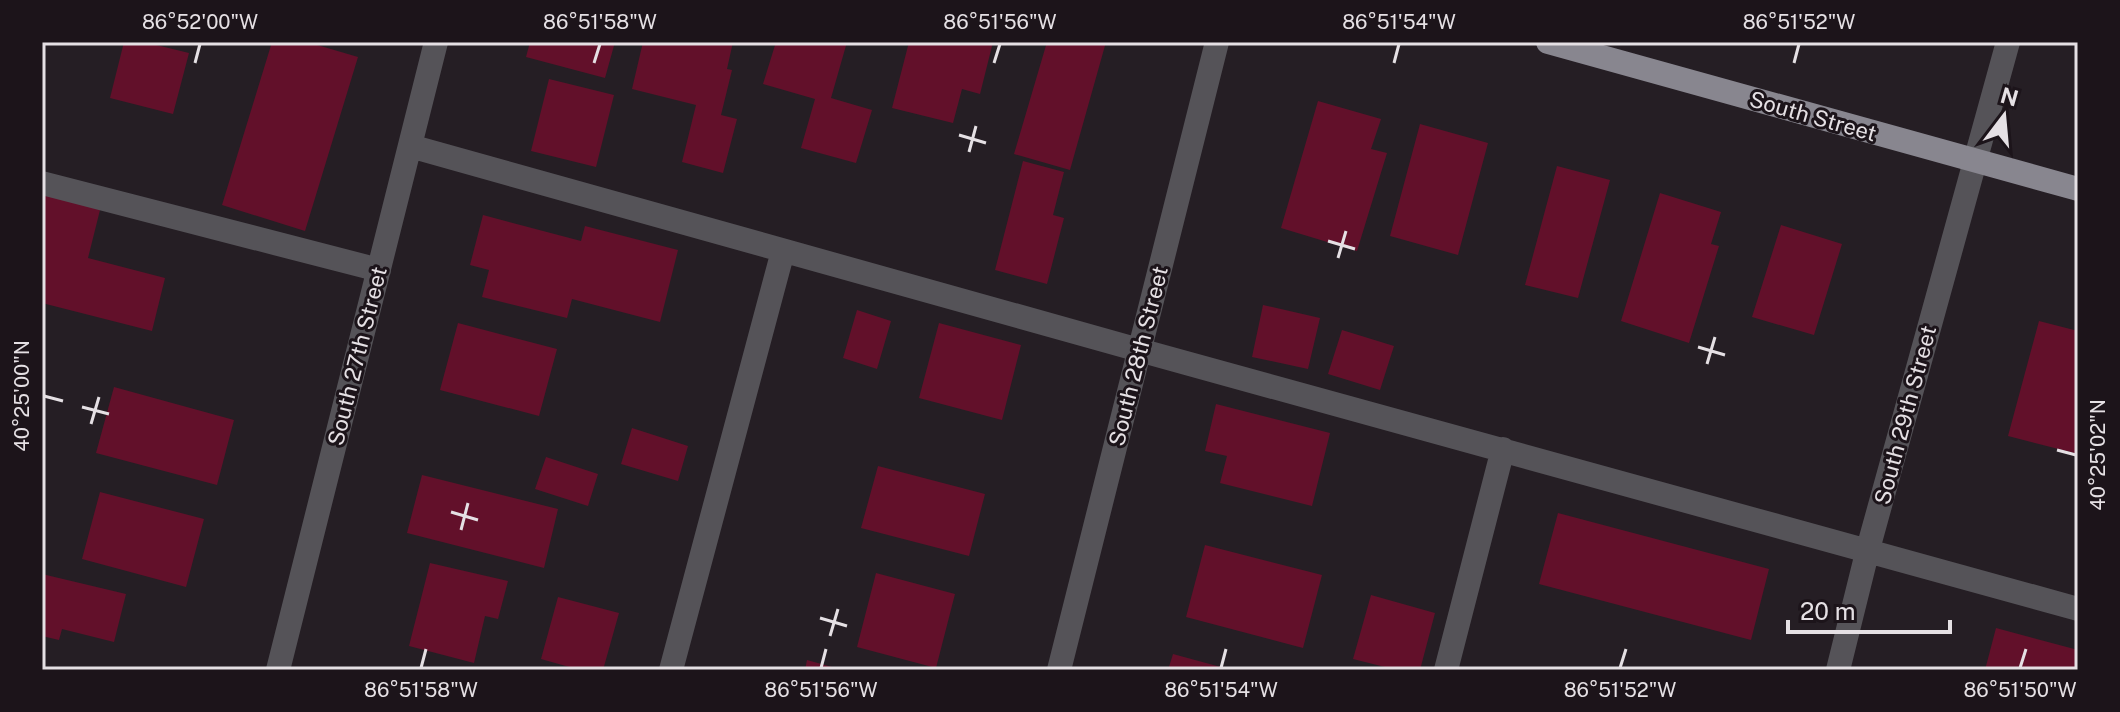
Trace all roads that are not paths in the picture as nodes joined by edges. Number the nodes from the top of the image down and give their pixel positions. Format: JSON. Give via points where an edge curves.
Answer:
{"nodes":[{"id":1,"x":436,"y":42,"type":"edge"},
{"id":2,"x":1217,"y":42,"type":"edge"},
{"id":3,"x":1548,"y":42,"type":"edge"},
{"id":4,"x":2008,"y":42,"type":"edge"},
{"id":5,"x":410,"y":146,"type":"junction"},
{"id":6,"x":1975,"y":161,"type":"junction"},
{"id":7,"x":42,"y":183,"type":"edge"},
{"id":8,"x":2078,"y":189,"type":"edge"},
{"id":9,"x":783,"y":251,"type":"junction"},
{"id":10,"x":379,"y":270,"type":"junction"},
{"id":11,"x":1139,"y":350,"type":"junction"},
{"id":12,"x":1503,"y":449,"type":"junction"},
{"id":13,"x":1868,"y":549,"type":"junction"},
{"id":14,"x":2078,"y":609,"type":"edge"},
{"id":15,"x":278,"y":670,"type":"edge"},
{"id":16,"x":671,"y":670,"type":"edge"},
{"id":17,"x":1059,"y":670,"type":"edge"},
{"id":18,"x":1446,"y":670,"type":"edge"},
{"id":19,"x":1838,"y":670,"type":"edge"}],
"edges":[{"from":1,"to":5,"type":"street","name":"South 27th Street"},
{"from":2,"to":11,"type":"street","name":"South 28th Street"},
{"from":3,"to":6,"type":"main road","name":"South Street"},
{"from":4,"to":6,"type":"street","name":"South 29th Street"},
{"from":5,"to":9,"type":"street"},
{"from":5,"to":10,"type":"street","name":"South 27th Street"},
{"from":6,"to":8,"type":"main road","name":"South Street"},
{"from":6,"to":13,"type":"street","name":"South 29th Street"},
{"from":7,"to":10,"type":"street"},
{"from":9,"to":11,"type":"street"},
{"from":9,"to":16,"type":"street"},
{"from":10,"to":15,"type":"street","name":"South 27th Street"},
{"from":11,"to":12,"type":"street"},
{"from":11,"to":17,"type":"street","name":"South 28th Street"},
{"from":12,"to":13,"type":"street"},
{"from":12,"to":18,"type":"street"},
{"from":13,"to":14,"type":"street"},
{"from":13,"to":19,"type":"street","name":"South 29th Street"}]}
